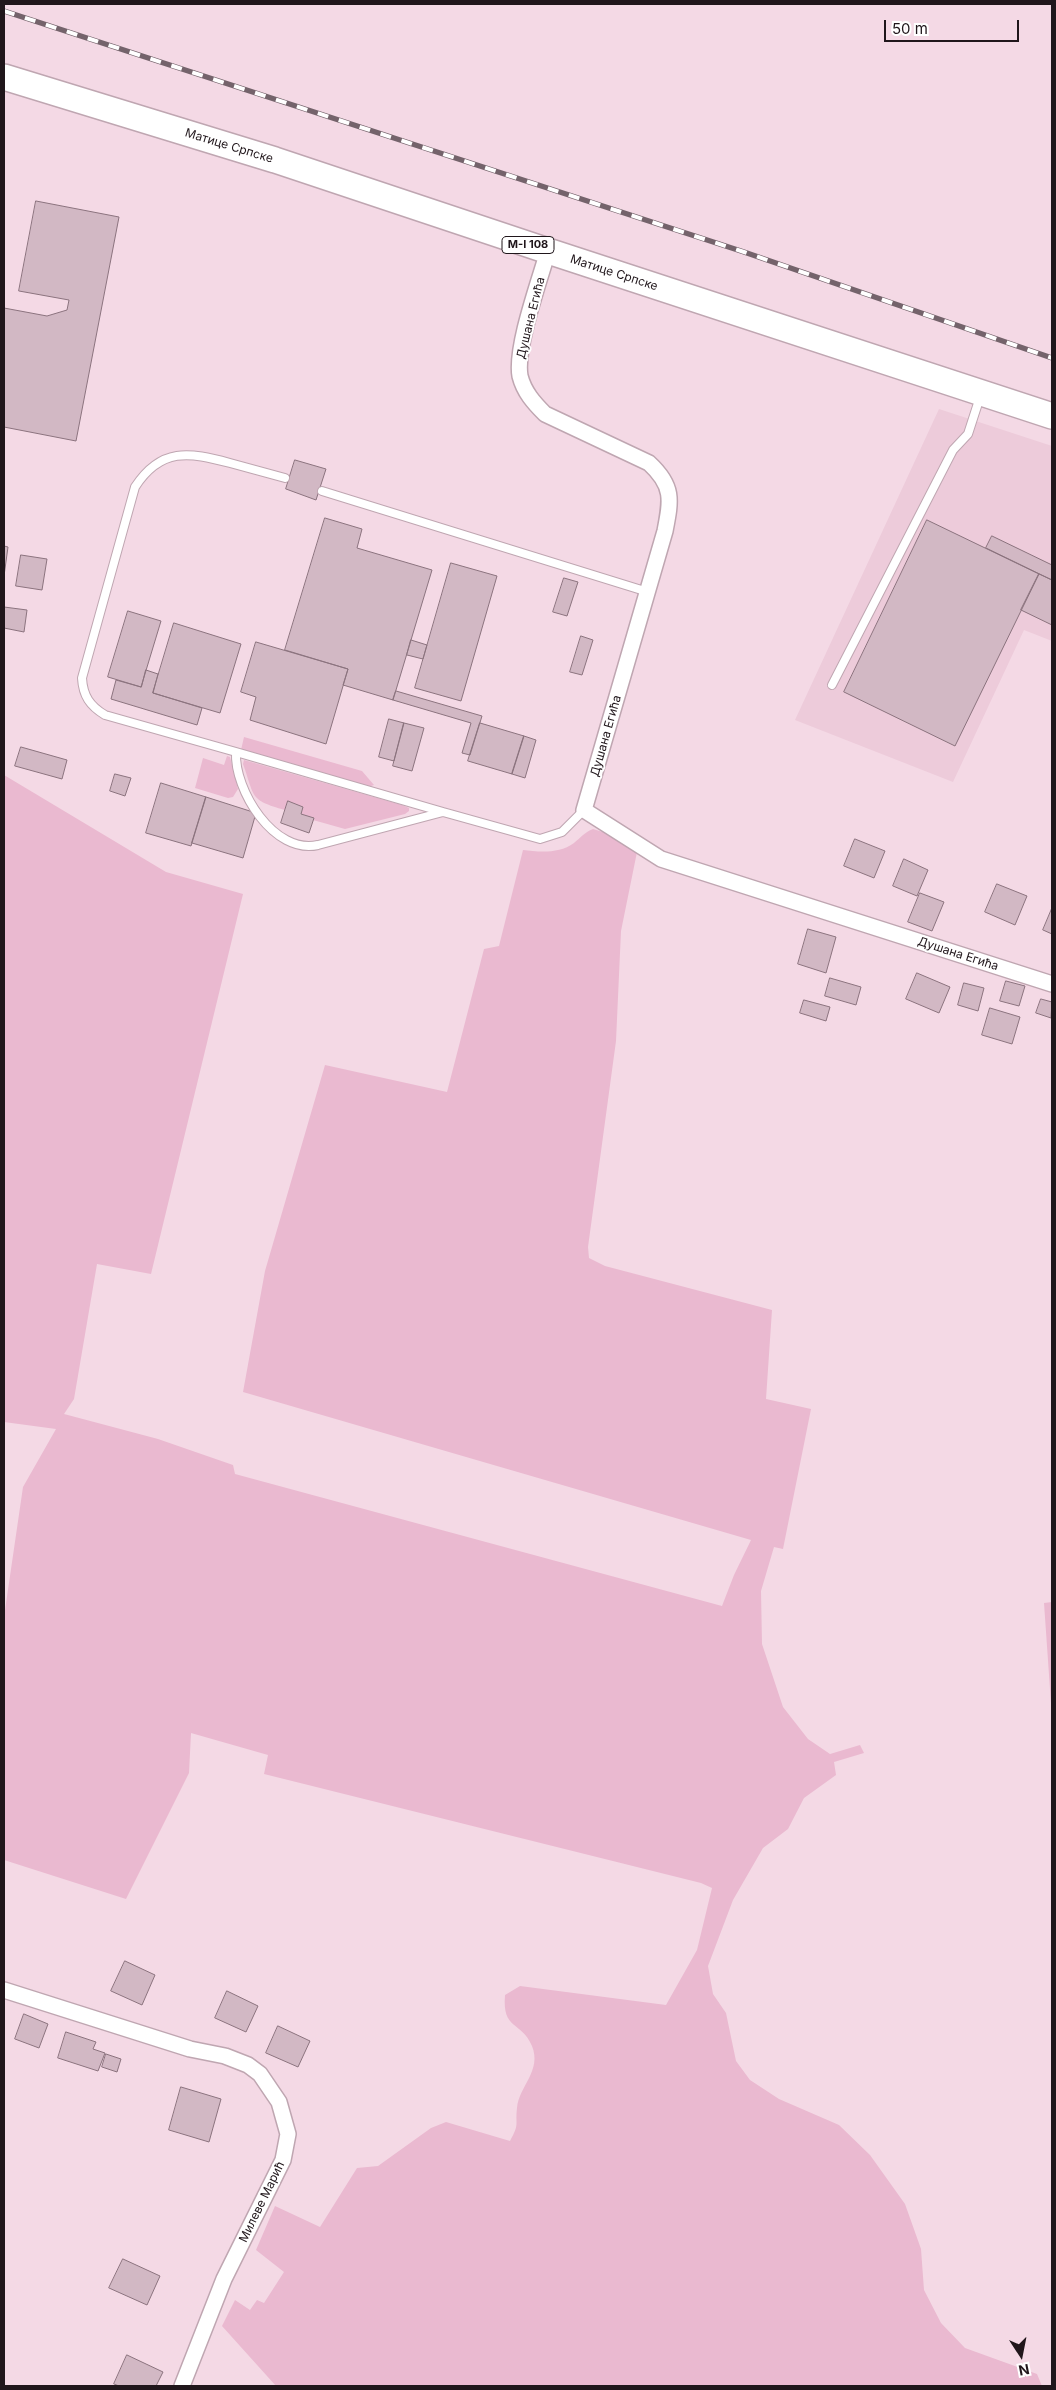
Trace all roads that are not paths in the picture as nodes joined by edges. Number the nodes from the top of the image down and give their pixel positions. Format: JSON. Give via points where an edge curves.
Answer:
{"nodes":[{"id":1,"x":4,"y":77,"type":"edge"},
{"id":2,"x":548,"y":251,"type":"junction"},
{"id":3,"x":981,"y":393,"type":"junction"},
{"id":4,"x":1052,"y":416,"type":"edge"},
{"id":5,"x":285,"y":478,"type":"dead end"},
{"id":6,"x":322,"y":491,"type":"dead end"},
{"id":7,"x":648,"y":592,"type":"junction"},
{"id":8,"x":832,"y":685,"type":"dead end"},
{"id":9,"x":236,"y":752,"type":"junction"},
{"id":10,"x":584,"y":810,"type":"junction"},
{"id":11,"x":443,"y":812,"type":"junction"},
{"id":12,"x":1052,"y":984,"type":"edge"},
{"id":13,"x":4,"y":1990,"type":"edge"},
{"id":14,"x":182,"y":2386,"type":"edge"}],
"edges":[{"from":1,"to":2,"type":"main road","name":"Матице Српске","number":"M-I 108","via":[[276,160]]},
{"from":2,"to":3,"type":"main road","name":"Матице Српске","number":"M-I 108"},
{"from":2,"to":7,"type":"street","name":"Душана Егића","via":[[518,357],[520,377],[533,402],[545,414],[649,463],[662,475],[669,491],[670,508]]},
{"from":3,"to":4,"type":"main road","name":"Матице Српске","number":"M-I 108"},
{"from":3,"to":8,"type":"lane","via":[[968,434],[953,450]]},
{"from":5,"to":9,"type":"lane","via":[[192,454],[164,459],[143,476],[136,487],[82,678],[85,696],[105,715]]},
{"from":6,"to":7,"type":"lane"},
{"from":7,"to":10,"type":"street","name":"Душана Егића"},
{"from":9,"to":11,"type":"lane"},
{"from":9,"to":11,"type":"lane","via":[[248,799],[274,833],[303,846]]},
{"from":10,"to":11,"type":"lane","via":[[562,832],[540,839]]},
{"from":10,"to":12,"type":"street","name":"Душана Егића","via":[[661,859]]},
{"from":13,"to":14,"type":"street","name":"Милеве Мaрић","via":[[241,2062],[260,2074],[279,2102],[288,2134],[283,2160],[224,2279]]}]}
